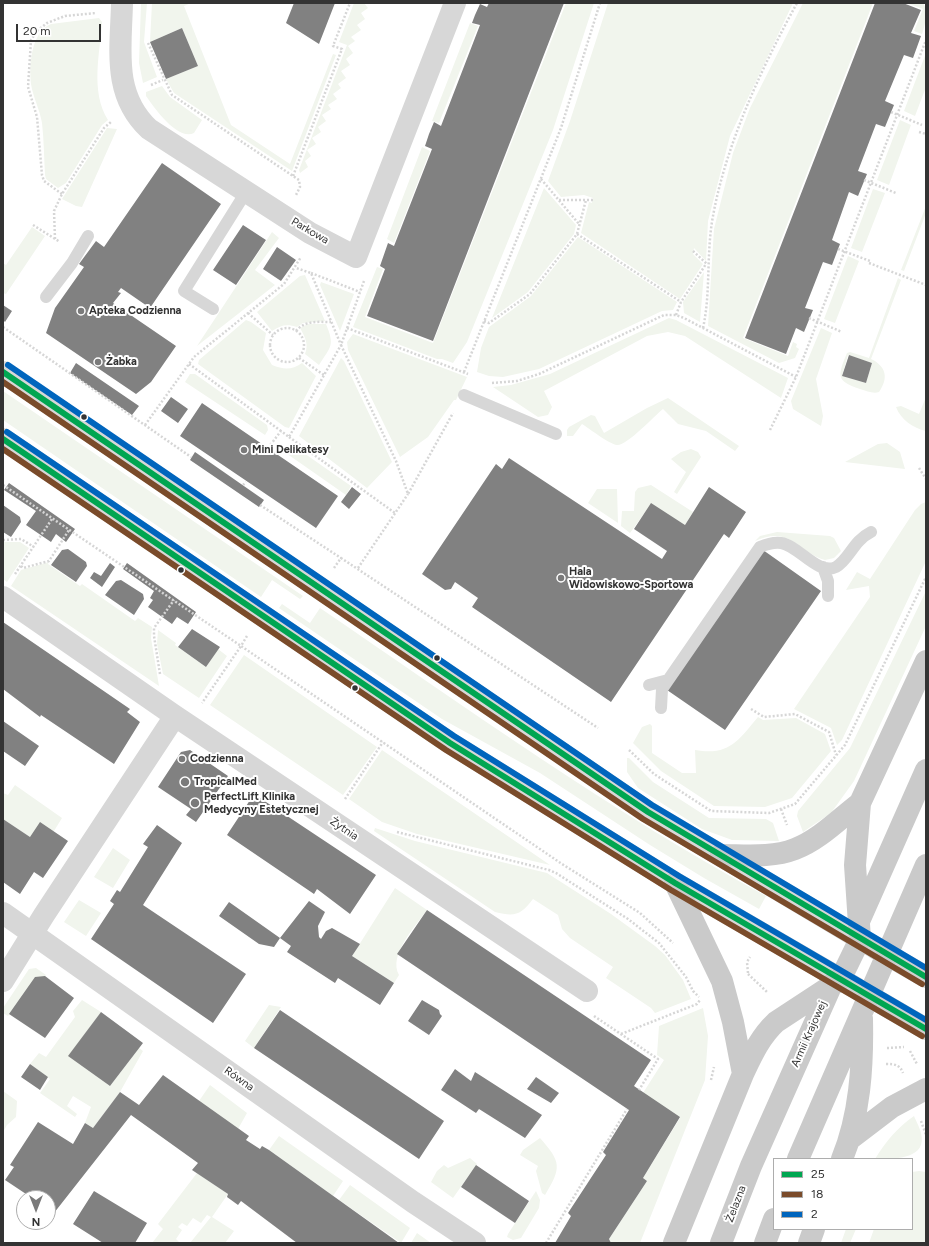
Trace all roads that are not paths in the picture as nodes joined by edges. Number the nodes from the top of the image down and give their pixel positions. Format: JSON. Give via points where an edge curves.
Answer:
{"nodes":[{"id":1,"x":455,"y":3,"type":"edge"},
{"id":2,"x":112,"y":8,"type":"edge"},
{"id":3,"x":246,"y":192,"type":"junction"},
{"id":4,"x":88,"y":236,"type":"dead end"},
{"id":5,"x":46,"y":297,"type":"dead end"},
{"id":6,"x":213,"y":309,"type":"dead end"},
{"id":7,"x":3,"y":372,"type":"edge"},
{"id":8,"x":464,"y":395,"type":"road end"},
{"id":9,"x":556,"y":434,"type":"dead end"},
{"id":10,"x":3,"y":439,"type":"edge"},
{"id":11,"x":871,"y":532,"type":"dead end"},
{"id":12,"x":823,"y":567,"type":"junction"},
{"id":13,"x":828,"y":596,"type":"dead end"},
{"id":14,"x":3,"y":597,"type":"edge"},
{"id":15,"x":926,"y":661,"type":"edge"},
{"id":16,"x":668,"y":680,"type":"junction"},
{"id":17,"x":649,"y":685,"type":"dead end"},
{"id":18,"x":661,"y":708,"type":"dead end"},
{"id":19,"x":175,"y":716,"type":"junction"},
{"id":20,"x":926,"y":770,"type":"edge"},
{"id":21,"x":860,"y":803,"type":"junction"},
{"id":22,"x":721,"y":855,"type":"junction"},
{"id":23,"x":926,"y":865,"type":"edge"},
{"id":24,"x":675,"y":883,"type":"junction"},
{"id":25,"x":926,"y":906,"type":"edge"},
{"id":26,"x":3,"y":913,"type":"edge"},
{"id":27,"x":32,"y":934,"type":"junction"},
{"id":28,"x":872,"y":946,"type":"junction"},
{"id":29,"x":926,"y":977,"type":"edge"},
{"id":30,"x":3,"y":981,"type":"edge"},
{"id":31,"x":853,"y":987,"type":"junction"},
{"id":32,"x":587,"y":991,"type":"dead end"},
{"id":33,"x":926,"y":1029,"type":"edge"},
{"id":34,"x":743,"y":1074,"type":"junction"},
{"id":35,"x":923,"y":1079,"type":"edge"},
{"id":36,"x":850,"y":1139,"type":"junction"},
{"id":37,"x":798,"y":1158,"type":"edge"},
{"id":38,"x":842,"y":1158,"type":"edge"},
{"id":39,"x":751,"y":1166,"type":"joint"},
{"id":40,"x":773,"y":1222,"type":"edge"},
{"id":41,"x":814,"y":1230,"type":"edge"},
{"id":42,"x":475,"y":1243,"type":"edge"},
{"id":43,"x":674,"y":1243,"type":"edge"},
{"id":44,"x":721,"y":1243,"type":"edge"},
{"id":45,"x":765,"y":1243,"type":"edge"},
{"id":46,"x":809,"y":1243,"type":"edge"}],
"edges":[{"from":1,"to":3,"type":"street","name":"Parkowa","via":[[356,257],[310,233]]},
{"from":2,"to":3,"type":"street","name":"Parkowa","via":[[120,76],[126,96],[138,118],[149,129]]},
{"from":3,"to":6,"type":"lane","via":[[184,291]]},
{"from":4,"to":5,"type":"lane","via":[[72,263]]},
{"from":7,"to":22,"type":"street","via":[[648,812]]},
{"from":8,"to":9,"type":"lane"},
{"from":10,"to":24,"type":"street","via":[[450,743]]},
{"from":11,"to":12,"type":"lane","via":[[861,537],[836,567]]},
{"from":12,"to":13,"type":"lane","via":[[828,581]]},
{"from":12,"to":16,"type":"lane","via":[[782,543],[760,547]]},
{"from":14,"to":19,"type":"street","name":"Żytnia"},
{"from":15,"to":21,"type":"main road"},
{"from":16,"to":17,"type":"lane"},
{"from":16,"to":18,"type":"lane","via":[[662,689]]},
{"from":19,"to":27,"type":"street"},
{"from":19,"to":32,"type":"street","name":"Żytnia"},
{"from":20,"to":39,"type":"main road","name":"Armii Krajowej"},
{"from":21,"to":22,"type":"main road","via":[[817,838],[794,849],[773,854]]},
{"from":21,"to":28,"type":"main road","via":[[855,865]]},
{"from":22,"to":28,"type":"street"},
{"from":23,"to":37,"type":"main road"},
{"from":24,"to":31,"type":"street"},
{"from":24,"to":34,"type":"main road","via":[[722,981]]},
{"from":25,"to":28,"type":"main road"},
{"from":26,"to":27,"type":"street","name":"Równa"},
{"from":27,"to":30,"type":"street"},
{"from":27,"to":42,"type":"street","name":"Równa"},
{"from":28,"to":29,"type":"main road"},
{"from":28,"to":31,"type":"main road"},
{"from":31,"to":33,"type":"main road"},
{"from":31,"to":34,"type":"main road","via":[[788,1014],[768,1030],[754,1049]]},
{"from":31,"to":36,"type":"main road","via":[[862,1063]]},
{"from":34,"to":43,"type":"main road"},
{"from":35,"to":36,"type":"main road"},
{"from":36,"to":38,"type":"main road"},
{"from":39,"to":44,"type":"main road","name":"Żelazna"},
{"from":40,"to":45,"type":"main road"},
{"from":41,"to":46,"type":"main road"}]}
